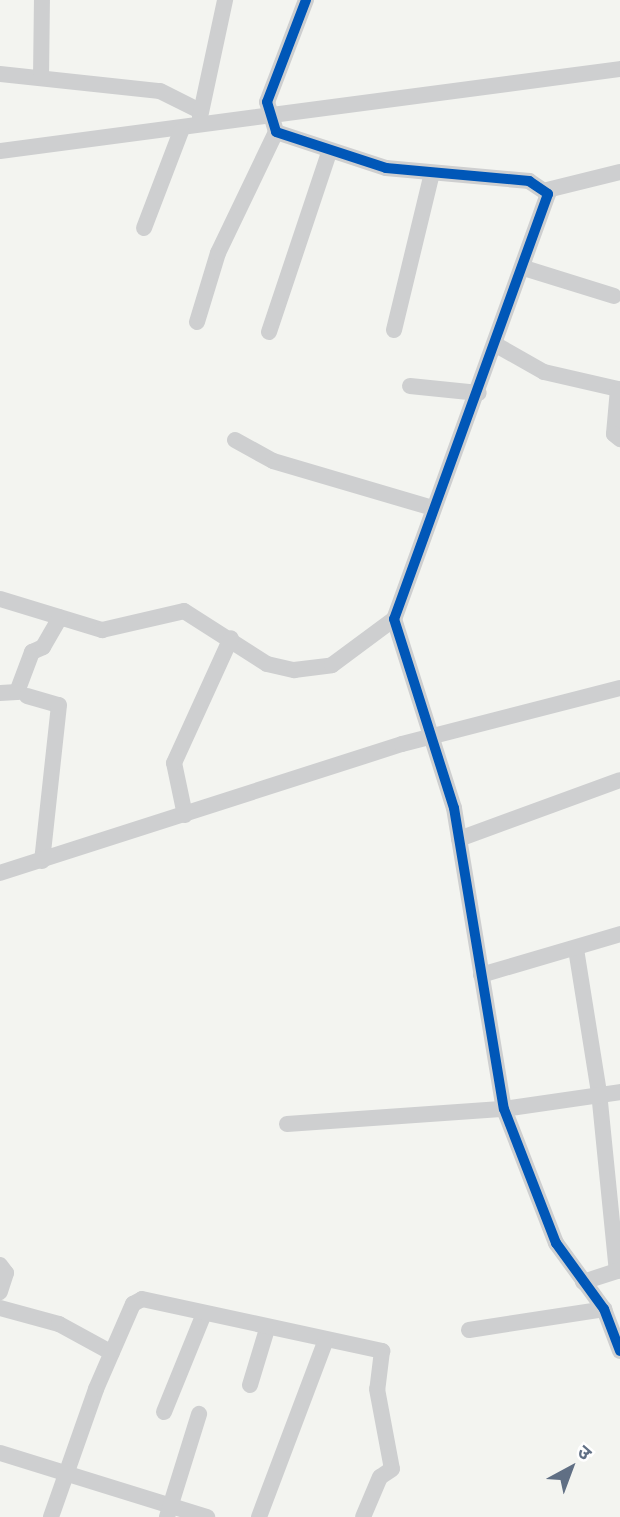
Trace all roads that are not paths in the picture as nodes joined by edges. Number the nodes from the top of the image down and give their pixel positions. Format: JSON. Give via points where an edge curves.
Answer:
{"nodes":[{"id":1,"x":42,"y":0,"type":"edge"},
{"id":2,"x":225,"y":0,"type":"edge"},
{"id":3,"x":306,"y":0,"type":"edge"},
{"id":4,"x":620,"y":69,"type":"edge"},
{"id":5,"x":0,"y":74,"type":"edge"},
{"id":6,"x":41,"y":78,"type":"junction"},
{"id":7,"x":200,"y":111,"type":"junction"},
{"id":8,"x":272,"y":125,"type":"junction"},
{"id":9,"x":201,"y":129,"type":"junction"},
{"id":10,"x":181,"y":131,"type":"junction"},
{"id":11,"x":0,"y":151,"type":"edge"},
{"id":12,"x":329,"y":153,"type":"junction"},
{"id":13,"x":620,"y":172,"type":"edge"},
{"id":14,"x":431,"y":177,"type":"junction"},
{"id":15,"x":547,"y":190,"type":"junction"},
{"id":16,"x":144,"y":228,"type":"dead end"},
{"id":17,"x":524,"y":268,"type":"junction"},
{"id":18,"x":614,"y":296,"type":"dead end"},
{"id":19,"x":197,"y":322,"type":"dead end"},
{"id":20,"x":394,"y":330,"type":"dead end"},
{"id":21,"x":269,"y":332,"type":"dead end"},
{"id":22,"x":498,"y":346,"type":"junction"},
{"id":23,"x":410,"y":386,"type":"dead end"},
{"id":24,"x":619,"y":389,"type":"edge"},
{"id":25,"x":479,"y":393,"type":"junction"},
{"id":26,"x":620,"y":439,"type":"edge"},
{"id":27,"x":235,"y":440,"type":"dead end"},
{"id":28,"x":433,"y":508,"type":"junction"},
{"id":29,"x":0,"y":599,"type":"edge"},
{"id":30,"x":60,"y":618,"type":"junction"},
{"id":31,"x":394,"y":619,"type":"junction"},
{"id":32,"x":231,"y":638,"type":"junction"},
{"id":33,"x":620,"y":688,"type":"edge"},
{"id":34,"x":0,"y":693,"type":"edge"},
{"id":35,"x":27,"y":696,"type":"dead end"},
{"id":36,"x":433,"y":739,"type":"junction"},
{"id":37,"x":620,"y":780,"type":"edge"},
{"id":38,"x":185,"y":815,"type":"junction"},
{"id":39,"x":459,"y":839,"type":"junction"},
{"id":40,"x":42,"y":861,"type":"junction"},
{"id":41,"x":0,"y":873,"type":"edge"},
{"id":42,"x":620,"y":934,"type":"edge"},
{"id":43,"x":576,"y":948,"type":"junction"},
{"id":44,"x":481,"y":975,"type":"junction"},
{"id":45,"x":599,"y":1091,"type":"junction"},
{"id":46,"x":620,"y":1092,"type":"edge"},
{"id":47,"x":504,"y":1109,"type":"junction"},
{"id":48,"x":287,"y":1124,"type":"dead end"},
{"id":49,"x":0,"y":1265,"type":"edge"},
{"id":50,"x":618,"y":1270,"type":"edge"},
{"id":51,"x":583,"y":1282,"type":"junction"},
{"id":52,"x":0,"y":1292,"type":"edge"},
{"id":53,"x":0,"y":1308,"type":"edge"},
{"id":54,"x":604,"y":1309,"type":"junction"},
{"id":55,"x":203,"y":1316,"type":"junction"},
{"id":56,"x":267,"y":1329,"type":"junction"},
{"id":57,"x":470,"y":1329,"type":"dead end"},
{"id":58,"x":326,"y":1340,"type":"junction"},
{"id":59,"x":620,"y":1351,"type":"edge"},
{"id":60,"x":112,"y":1353,"type":"junction"},
{"id":61,"x":250,"y":1385,"type":"dead end"},
{"id":62,"x":163,"y":1412,"type":"dead end"},
{"id":63,"x":199,"y":1414,"type":"dead end"},
{"id":64,"x":0,"y":1453,"type":"edge"},
{"id":65,"x":67,"y":1474,"type":"junction"},
{"id":66,"x":169,"y":1511,"type":"edge"},
{"id":67,"x":51,"y":1517,"type":"edge"},
{"id":68,"x":207,"y":1517,"type":"edge"},
{"id":69,"x":259,"y":1517,"type":"edge"},
{"id":70,"x":363,"y":1517,"type":"edge"}],
"edges":[{"from":1,"to":6,"type":"street"},
{"from":2,"to":7,"type":"street"},
{"from":3,"to":8,"type":"street","via":[[267,102]]},
{"from":4,"to":8,"type":"street"},
{"from":5,"to":6,"type":"street"},
{"from":6,"to":7,"type":"street","via":[[168,93]]},
{"from":7,"to":9,"type":"street"},
{"from":8,"to":9,"type":"street"},
{"from":8,"to":12,"type":"street"},
{"from":8,"to":19,"type":"street","via":[[218,253]]},
{"from":9,"to":10,"type":"street"},
{"from":10,"to":11,"type":"street"},
{"from":10,"to":16,"type":"street"},
{"from":12,"to":14,"type":"street"},
{"from":12,"to":21,"type":"street"},
{"from":13,"to":15,"type":"street"},
{"from":14,"to":15,"type":"street","via":[[529,181]]},
{"from":14,"to":20,"type":"street"},
{"from":15,"to":17,"type":"street"},
{"from":17,"to":18,"type":"street"},
{"from":17,"to":22,"type":"street"},
{"from":22,"to":24,"type":"street","via":[[544,372]]},
{"from":22,"to":25,"type":"street"},
{"from":23,"to":25,"type":"street"},
{"from":24,"to":26,"type":"street","via":[[614,434]]},
{"from":25,"to":28,"type":"street"},
{"from":27,"to":28,"type":"street","via":[[273,461]]},
{"from":28,"to":31,"type":"street"},
{"from":29,"to":30,"type":"street"},
{"from":30,"to":32,"type":"street","via":[[117,629],[184,611]]},
{"from":30,"to":34,"type":"street","via":[[43,647],[32,652],[16,692]]},
{"from":31,"to":32,"type":"street","via":[[357,651],[307,671],[267,664]]},
{"from":31,"to":36,"type":"street"},
{"from":32,"to":38,"type":"street","via":[[174,764]]},
{"from":33,"to":36,"type":"street"},
{"from":35,"to":40,"type":"street","via":[[59,705]]},
{"from":36,"to":38,"type":"street","via":[[402,744]]},
{"from":36,"to":39,"type":"street"},
{"from":37,"to":39,"type":"street"},
{"from":38,"to":40,"type":"street"},
{"from":39,"to":44,"type":"street"},
{"from":40,"to":41,"type":"street"},
{"from":42,"to":43,"type":"street"},
{"from":43,"to":44,"type":"street"},
{"from":43,"to":45,"type":"street"},
{"from":44,"to":47,"type":"street"},
{"from":45,"to":46,"type":"street"},
{"from":45,"to":47,"type":"street"},
{"from":45,"to":50,"type":"street"},
{"from":47,"to":48,"type":"street"},
{"from":47,"to":51,"type":"street","via":[[556,1243]]},
{"from":49,"to":52,"type":"street","via":[[6,1273]]},
{"from":50,"to":51,"type":"street"},
{"from":51,"to":54,"type":"street"},
{"from":53,"to":60,"type":"street","via":[[59,1324]]},
{"from":54,"to":57,"type":"street"},
{"from":54,"to":59,"type":"street"},
{"from":55,"to":56,"type":"street"},
{"from":55,"to":60,"type":"street","via":[[138,1300]]},
{"from":55,"to":62,"type":"street"},
{"from":56,"to":58,"type":"street"},
{"from":56,"to":61,"type":"street"},
{"from":58,"to":69,"type":"street"},
{"from":58,"to":70,"type":"street","via":[[384,1354],[377,1390],[392,1469],[380,1477]]},
{"from":60,"to":65,"type":"street"},
{"from":63,"to":66,"type":"street"},
{"from":64,"to":65,"type":"street"},
{"from":65,"to":66,"type":"street"},
{"from":65,"to":67,"type":"street"},
{"from":66,"to":68,"type":"street"}]}
